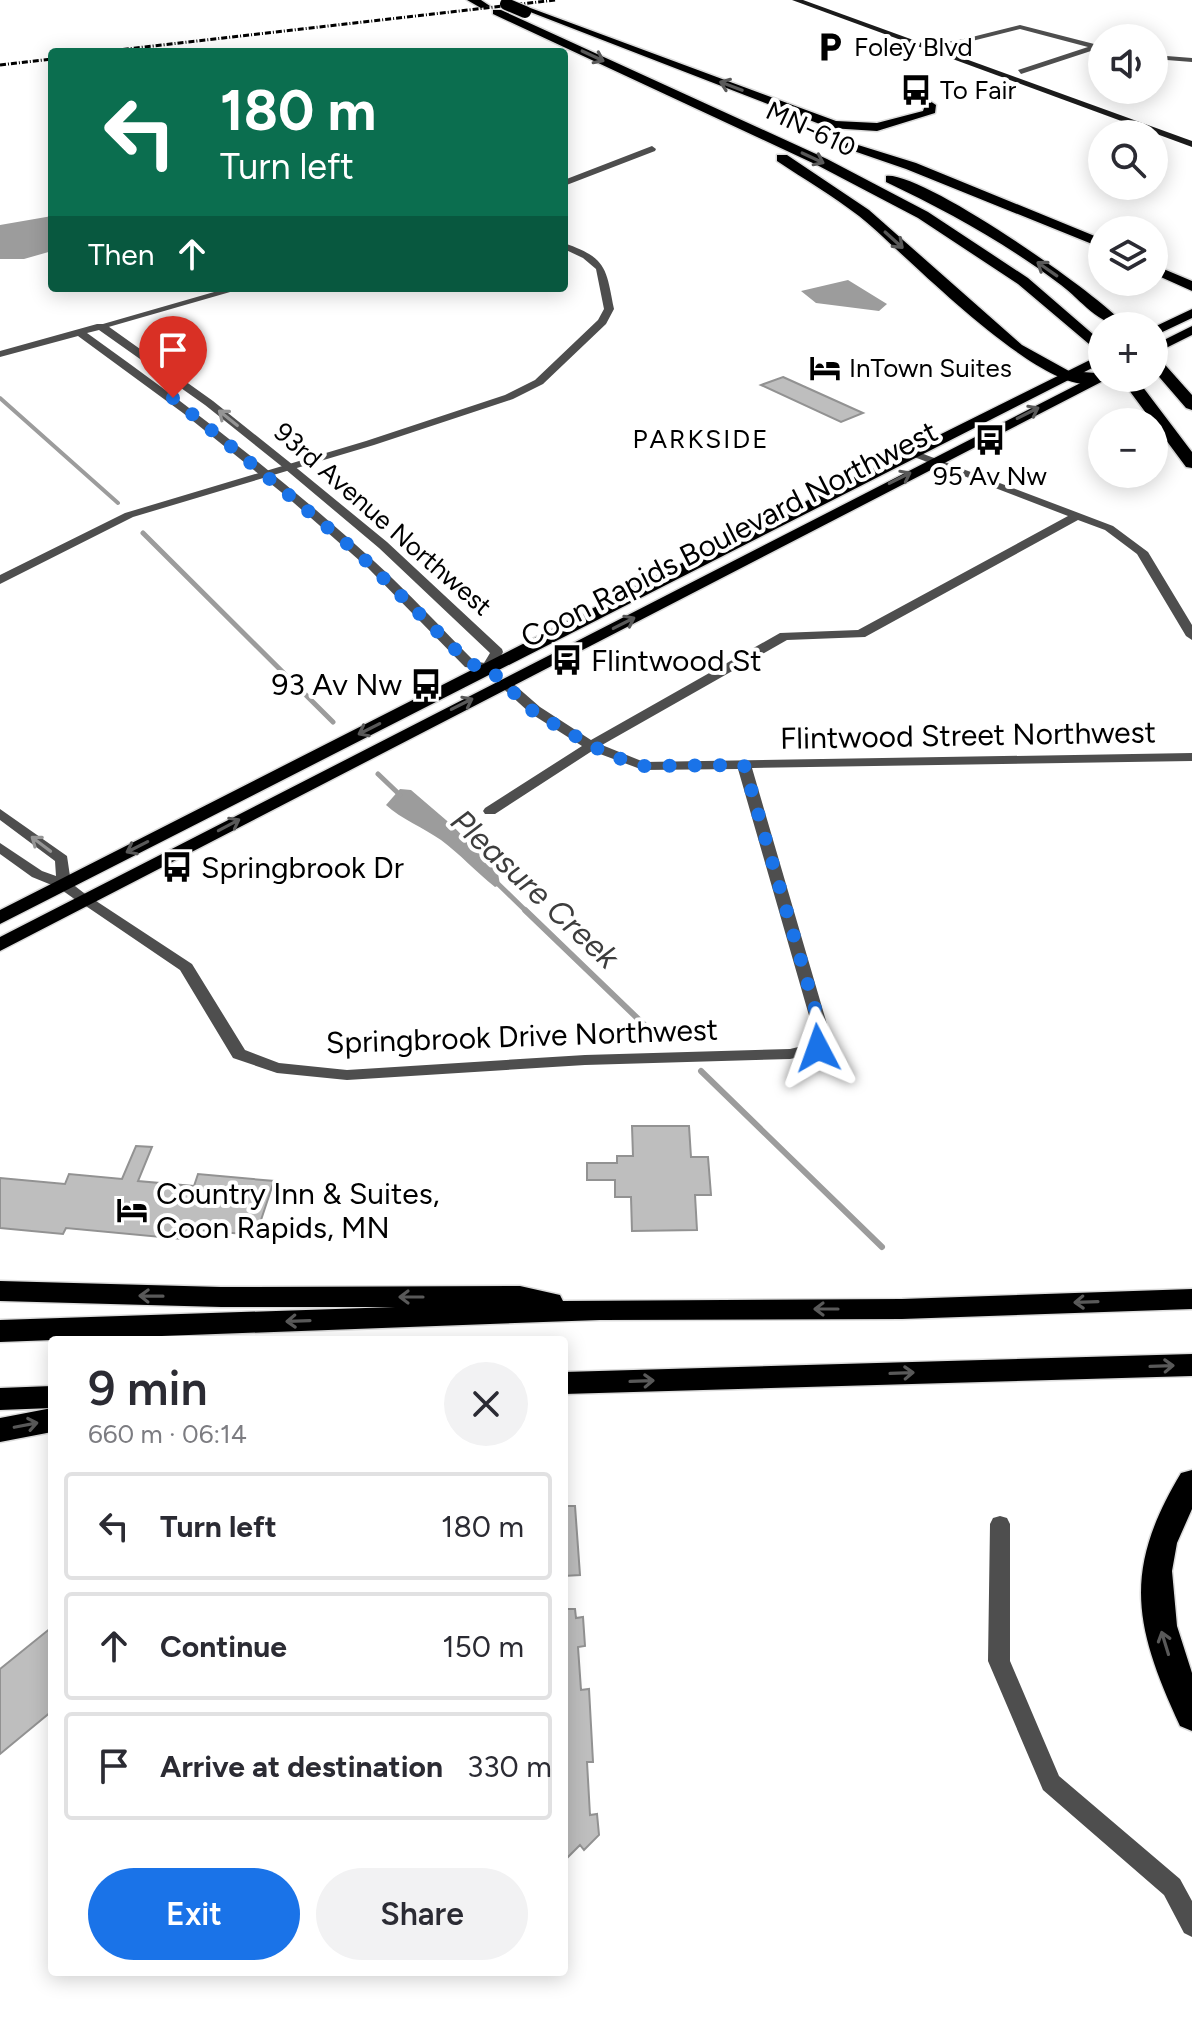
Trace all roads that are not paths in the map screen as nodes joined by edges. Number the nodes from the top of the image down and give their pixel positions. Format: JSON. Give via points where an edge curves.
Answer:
{"nodes":[{"id":1,"x":472,"y":0,"type":"edge"},
{"id":2,"x":796,"y":0,"type":"edge"},
{"id":3,"x":812,"y":0,"type":"edge"},
{"id":4,"x":508,"y":6,"type":"edge"},
{"id":5,"x":1088,"y":44,"type":"edge"},
{"id":6,"x":942,"y":45,"type":"junction"},
{"id":7,"x":924,"y":46,"type":"junction"},
{"id":8,"x":1088,"y":50,"type":"edge"},
{"id":9,"x":1168,"y":58,"type":"edge"},
{"id":10,"x":1192,"y":60,"type":"edge"},
{"id":11,"x":1021,"y":72,"type":"junction"},
{"id":12,"x":711,"y":97,"type":"junction"},
{"id":13,"x":692,"y":102,"type":"junction"},
{"id":14,"x":735,"y":105,"type":"dead end"},
{"id":15,"x":930,"y":105,"type":"dead end"},
{"id":16,"x":800,"y":129,"type":"dead end"},
{"id":17,"x":1192,"y":134,"type":"edge"},
{"id":18,"x":1192,"y":144,"type":"edge"},
{"id":19,"x":652,"y":149,"type":"dead end"},
{"id":20,"x":911,"y":166,"type":"junction"},
{"id":21,"x":867,"y":168,"type":"dead end"},
{"id":22,"x":881,"y":175,"type":"dead end"},
{"id":23,"x":568,"y":181,"type":"edge"},
{"id":24,"x":1088,"y":230,"type":"edge"},
{"id":25,"x":1088,"y":238,"type":"edge"},
{"id":26,"x":568,"y":248,"type":"edge"},
{"id":27,"x":1168,"y":265,"type":"edge"},
{"id":28,"x":1192,"y":275,"type":"edge"},
{"id":29,"x":1168,"y":276,"type":"edge"},
{"id":30,"x":1192,"y":287,"type":"edge"},
{"id":31,"x":224,"y":292,"type":"edge"},
{"id":32,"x":1101,"y":312,"type":"edge"},
{"id":33,"x":1192,"y":313,"type":"edge"},
{"id":34,"x":1168,"y":325,"type":"edge"},
{"id":35,"x":101,"y":326,"type":"junction"},
{"id":36,"x":1192,"y":330,"type":"edge"},
{"id":37,"x":79,"y":332,"type":"junction"},
{"id":38,"x":1088,"y":337,"type":"edge"},
{"id":39,"x":1168,"y":343,"type":"edge"},
{"id":40,"x":0,"y":354,"type":"edge"},
{"id":41,"x":1088,"y":364,"type":"edge"},
{"id":42,"x":1065,"y":375,"type":"junction"},
{"id":43,"x":1088,"y":376,"type":"edge"},
{"id":44,"x":1168,"y":376,"type":"edge"},
{"id":45,"x":1088,"y":383,"type":"edge"},
{"id":46,"x":1141,"y":392,"type":"edge"},
{"id":47,"x":1192,"y":405,"type":"edge"},
{"id":48,"x":913,"y":453,"type":"junction"},
{"id":49,"x":934,"y":461,"type":"junction"},
{"id":50,"x":1192,"y":463,"type":"edge"},
{"id":51,"x":289,"y":467,"type":"junction"},
{"id":52,"x":265,"y":473,"type":"junction"},
{"id":53,"x":1077,"y":516,"type":"junction"},
{"id":54,"x":0,"y":580,"type":"edge"},
{"id":55,"x":1192,"y":636,"type":"edge"},
{"id":56,"x":488,"y":668,"type":"junction"},
{"id":57,"x":504,"y":683,"type":"junction"},
{"id":58,"x":592,"y":745,"type":"junction"},
{"id":59,"x":1192,"y":757,"type":"edge"},
{"id":60,"x":744,"y":765,"type":"junction"},
{"id":61,"x":490,"y":811,"type":"dead end"},
{"id":62,"x":0,"y":813,"type":"edge"},
{"id":63,"x":0,"y":847,"type":"edge"},
{"id":64,"x":64,"y":885,"type":"junction"},
{"id":65,"x":85,"y":900,"type":"junction"},
{"id":66,"x":0,"y":918,"type":"edge"},
{"id":67,"x":0,"y":945,"type":"edge"},
{"id":68,"x":0,"y":1291,"type":"edge"},
{"id":69,"x":1192,"y":1299,"type":"edge"},
{"id":70,"x":600,"y":1310,"type":"junction"},
{"id":71,"x":0,"y":1331,"type":"edge"},
{"id":72,"x":1192,"y":1365,"type":"edge"},
{"id":73,"x":568,"y":1383,"type":"edge"},
{"id":74,"x":48,"y":1397,"type":"edge"},
{"id":75,"x":0,"y":1399,"type":"edge"},
{"id":76,"x":48,"y":1421,"type":"edge"},
{"id":77,"x":0,"y":1430,"type":"edge"},
{"id":78,"x":1192,"y":1482,"type":"edge"},
{"id":79,"x":1000,"y":1524,"type":"dead end"},
{"id":80,"x":1192,"y":1716,"type":"edge"},
{"id":81,"x":1192,"y":1925,"type":"edge"}],
"edges":[{"from":1,"to":4,"type":"highway","name":"MN-610"},
{"from":2,"to":7,"type":"main road"},
{"from":3,"to":6,"type":"main road"},
{"from":4,"to":12,"type":"highway","name":"MN-610"},
{"from":4,"to":13,"type":"highway","name":"MN-610","one_way":true},
{"from":15,"to":4,"type":"highway","one_way":true,"via":[[929,113],[885,126],[834,125]]},
{"from":5,"to":6,"type":"street","via":[[1020,27]]},
{"from":6,"to":7,"type":"street"},
{"from":6,"to":11,"type":"main road"},
{"from":7,"to":18,"type":"main road"},
{"from":8,"to":11,"type":"street"},
{"from":9,"to":10,"type":"street"},
{"from":11,"to":17,"type":"main road"},
{"from":12,"to":14,"type":"highway"},
{"from":12,"to":21,"type":"highway","name":"MN-610"},
{"from":13,"to":38,"type":"highway","name":"MN-610","one_way":true,"via":[[923,215],[1023,281]]},
{"from":13,"to":42,"type":"highway","one_way":true,"via":[[829,187],[1017,348]]},
{"from":16,"to":20,"type":"highway"},
{"from":19,"to":23,"type":"street"},
{"from":20,"to":24,"type":"highway","via":[[1014,199]]},
{"from":20,"to":25,"type":"highway"},
{"from":32,"to":22,"type":"highway","name":"MN-610","one_way":true,"via":[[1012,245]]},
{"from":26,"to":51,"type":"street","via":[[601,268],[609,309],[539,382],[509,397]]},
{"from":27,"to":28,"type":"highway"},
{"from":29,"to":30,"type":"highway"},
{"from":31,"to":35,"type":"street"},
{"from":33,"to":34,"type":"main road"},
{"from":35,"to":37,"type":"street"},
{"from":51,"to":35,"type":"street","name":"93rd Avenue Northwest","one_way":true},
{"from":36,"to":39,"type":"main road"},
{"from":37,"to":40,"type":"street"},
{"from":37,"to":52,"type":"street","name":"93rd Avenue Northwest"},
{"from":41,"to":42,"type":"main road","name":"Coon Rapids Boulevard Northwest"},
{"from":42,"to":43,"type":"highway"},
{"from":42,"to":48,"type":"main road","name":"Coon Rapids Boulevard Northwest"},
{"from":44,"to":47,"type":"highway"},
{"from":49,"to":45,"type":"main road","name":"Coon Rapids Boulevard Northwest","one_way":true},
{"from":46,"to":50,"type":"highway"},
{"from":48,"to":49,"type":"street"},
{"from":48,"to":56,"type":"main road","name":"Coon Rapids Boulevard Northwest"},
{"from":49,"to":53,"type":"street"},
{"from":57,"to":49,"type":"main road","name":"Coon Rapids Boulevard Northwest","one_way":true},
{"from":51,"to":52,"type":"street"},
{"from":51,"to":56,"type":"street","name":"93rd Avenue Northwest","via":[[383,545],[497,652]]},
{"from":52,"to":54,"type":"street","via":[[129,515]]},
{"from":52,"to":56,"type":"street","name":"93rd Avenue Northwest","via":[[358,553],[470,664]]},
{"from":53,"to":55,"type":"street","via":[[1109,528],[1142,552]]},
{"from":53,"to":58,"type":"street","via":[[861,634],[784,636]]},
{"from":56,"to":57,"type":"street","name":"Flintwood Street Northwest"},
{"from":56,"to":64,"type":"main road","name":"Coon Rapids Boulevard Northwest","one_way":true},
{"from":57,"to":58,"type":"street","name":"Flintwood Street Northwest","via":[[536,714]]},
{"from":65,"to":57,"type":"main road","name":"Coon Rapids Boulevard Northwest","one_way":true},
{"from":58,"to":60,"type":"street","name":"Flintwood Street Northwest","via":[[643,766]]},
{"from":58,"to":61,"type":"street"},
{"from":59,"to":60,"type":"street","name":"Flintwood Street Northwest"},
{"from":60,"to":65,"type":"street","name":"Springbrook Drive Northwest","via":[[818,1019],[818,1048],[790,1054],[347,1075],[277,1068],[239,1054],[186,967]]},
{"from":64,"to":62,"type":"street","one_way":true,"via":[[62,859]]},
{"from":63,"to":64,"type":"street","name":"Springbrook Drive Northwest","via":[[37,874]]},
{"from":64,"to":65,"type":"street","name":"Springbrook Drive Northwest"},
{"from":64,"to":66,"type":"main road","name":"Coon Rapids Boulevard Northwest"},
{"from":65,"to":67,"type":"main road","name":"Coon Rapids Boulevard Northwest"},
{"from":70,"to":68,"type":"highway","one_way":true,"via":[[520,1296]]},
{"from":69,"to":70,"type":"highway","one_way":true,"via":[[902,1309]]},
{"from":70,"to":71,"type":"highway","one_way":true},
{"from":73,"to":72,"type":"highway","one_way":true},
{"from":74,"to":75,"type":"highway"},
{"from":77,"to":76,"type":"highway","one_way":true},
{"from":80,"to":78,"type":"highway","one_way":true,"via":[[1164,1644],[1153,1596],[1158,1547]]},
{"from":79,"to":81,"type":"street","via":[[999,1661],[1051,1783],[1172,1887]]}]}
